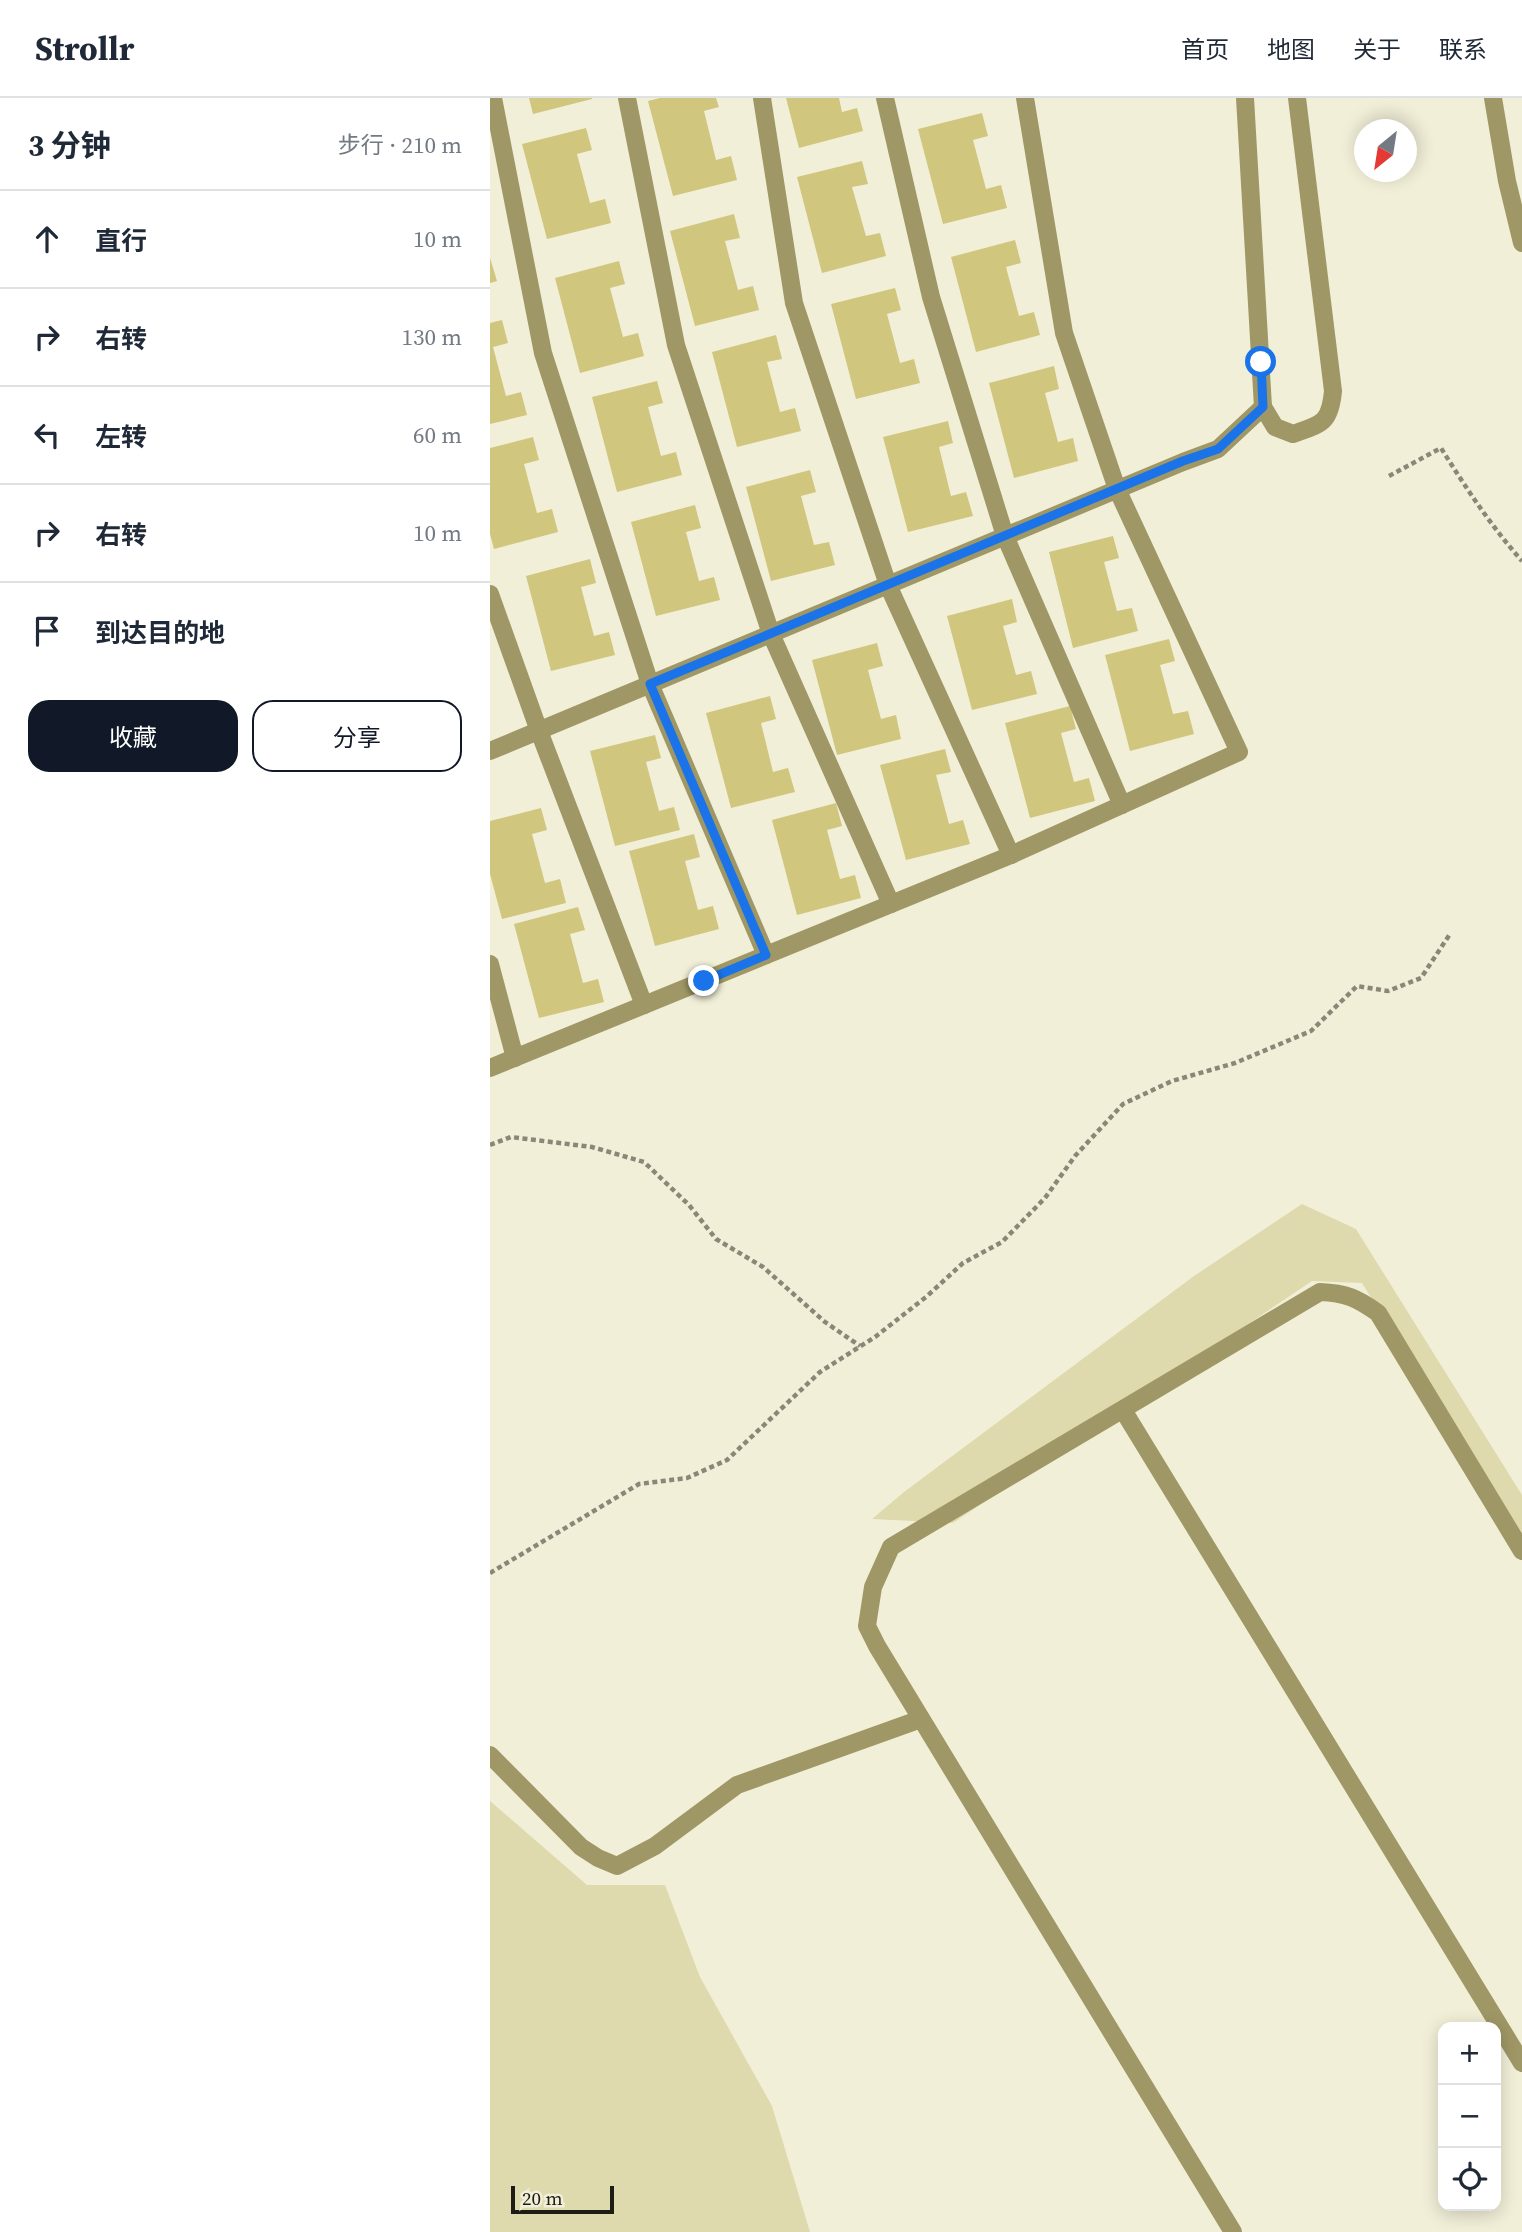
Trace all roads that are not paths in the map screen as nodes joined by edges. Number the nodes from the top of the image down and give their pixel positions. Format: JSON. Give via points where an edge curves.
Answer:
{"nodes":[{"id":1,"x":493,"y":98,"type":"edge"},
{"id":2,"x":627,"y":98,"type":"edge"},
{"id":3,"x":762,"y":98,"type":"edge"},
{"id":4,"x":885,"y":98,"type":"edge"},
{"id":5,"x":1025,"y":98,"type":"edge"},
{"id":6,"x":1245,"y":98,"type":"edge"},
{"id":7,"x":1297,"y":98,"type":"edge"},
{"id":8,"x":1493,"y":98,"type":"edge"},
{"id":9,"x":1522,"y":243,"type":"edge"},
{"id":10,"x":1263,"y":407,"type":"junction"},
{"id":11,"x":1118,"y":489,"type":"junction"},
{"id":12,"x":1005,"y":536,"type":"junction"},
{"id":13,"x":887,"y":585,"type":"junction"},
{"id":14,"x":490,"y":594,"type":"edge"},
{"id":15,"x":771,"y":634,"type":"junction"},
{"id":16,"x":650,"y":684,"type":"junction"},
{"id":17,"x":539,"y":731,"type":"junction"},
{"id":18,"x":490,"y":751,"type":"edge"},
{"id":19,"x":1122,"y":805,"type":"junction"},
{"id":20,"x":1012,"y":855,"type":"junction"},
{"id":21,"x":891,"y":904,"type":"junction"},
{"id":22,"x":766,"y":955,"type":"junction"},
{"id":23,"x":490,"y":964,"type":"edge"},
{"id":24,"x":644,"y":1005,"type":"junction"},
{"id":25,"x":515,"y":1058,"type":"junction"},
{"id":26,"x":490,"y":1068,"type":"edge"},
{"id":27,"x":1123,"y":1410,"type":"junction"},
{"id":28,"x":1522,"y":1550,"type":"edge"},
{"id":29,"x":921,"y":1719,"type":"junction"},
{"id":30,"x":490,"y":1755,"type":"edge"},
{"id":31,"x":1522,"y":2063,"type":"edge"},
{"id":32,"x":1233,"y":2232,"type":"edge"}],
"edges":[{"from":1,"to":16,"type":"street","via":[[542,353]]},
{"from":2,"to":15,"type":"street","via":[[676,345]]},
{"from":3,"to":13,"type":"street","via":[[794,303]]},
{"from":4,"to":12,"type":"street","via":[[931,297]]},
{"from":5,"to":11,"type":"street","via":[[1064,333]]},
{"from":6,"to":10,"type":"street"},
{"from":7,"to":10,"type":"street","via":[[1333,391],[1331,410],[1320,425],[1293,434],[1275,427]]},
{"from":8,"to":9,"type":"street"},
{"from":10,"to":11,"type":"street","via":[[1218,449]]},
{"from":11,"to":12,"type":"street"},
{"from":11,"to":19,"type":"street","via":[[1239,752]]},
{"from":12,"to":13,"type":"street"},
{"from":12,"to":19,"type":"street"},
{"from":13,"to":15,"type":"street"},
{"from":13,"to":20,"type":"street"},
{"from":14,"to":17,"type":"street"},
{"from":15,"to":16,"type":"street"},
{"from":15,"to":21,"type":"street"},
{"from":16,"to":17,"type":"street"},
{"from":16,"to":22,"type":"street"},
{"from":17,"to":18,"type":"street"},
{"from":17,"to":24,"type":"street"},
{"from":19,"to":20,"type":"street"},
{"from":20,"to":21,"type":"street"},
{"from":21,"to":22,"type":"street"},
{"from":22,"to":24,"type":"street"},
{"from":23,"to":25,"type":"street"},
{"from":24,"to":25,"type":"street"},
{"from":25,"to":26,"type":"street"},
{"from":27,"to":28,"type":"street","via":[[1320,1292],[1341,1293],[1378,1313]]},
{"from":27,"to":29,"type":"street","via":[[891,1547],[873,1587],[867,1626]]},
{"from":27,"to":31,"type":"street"},
{"from":29,"to":30,"type":"street","via":[[737,1785],[655,1846],[617,1866],[582,1847]]},
{"from":29,"to":32,"type":"street"}]}
